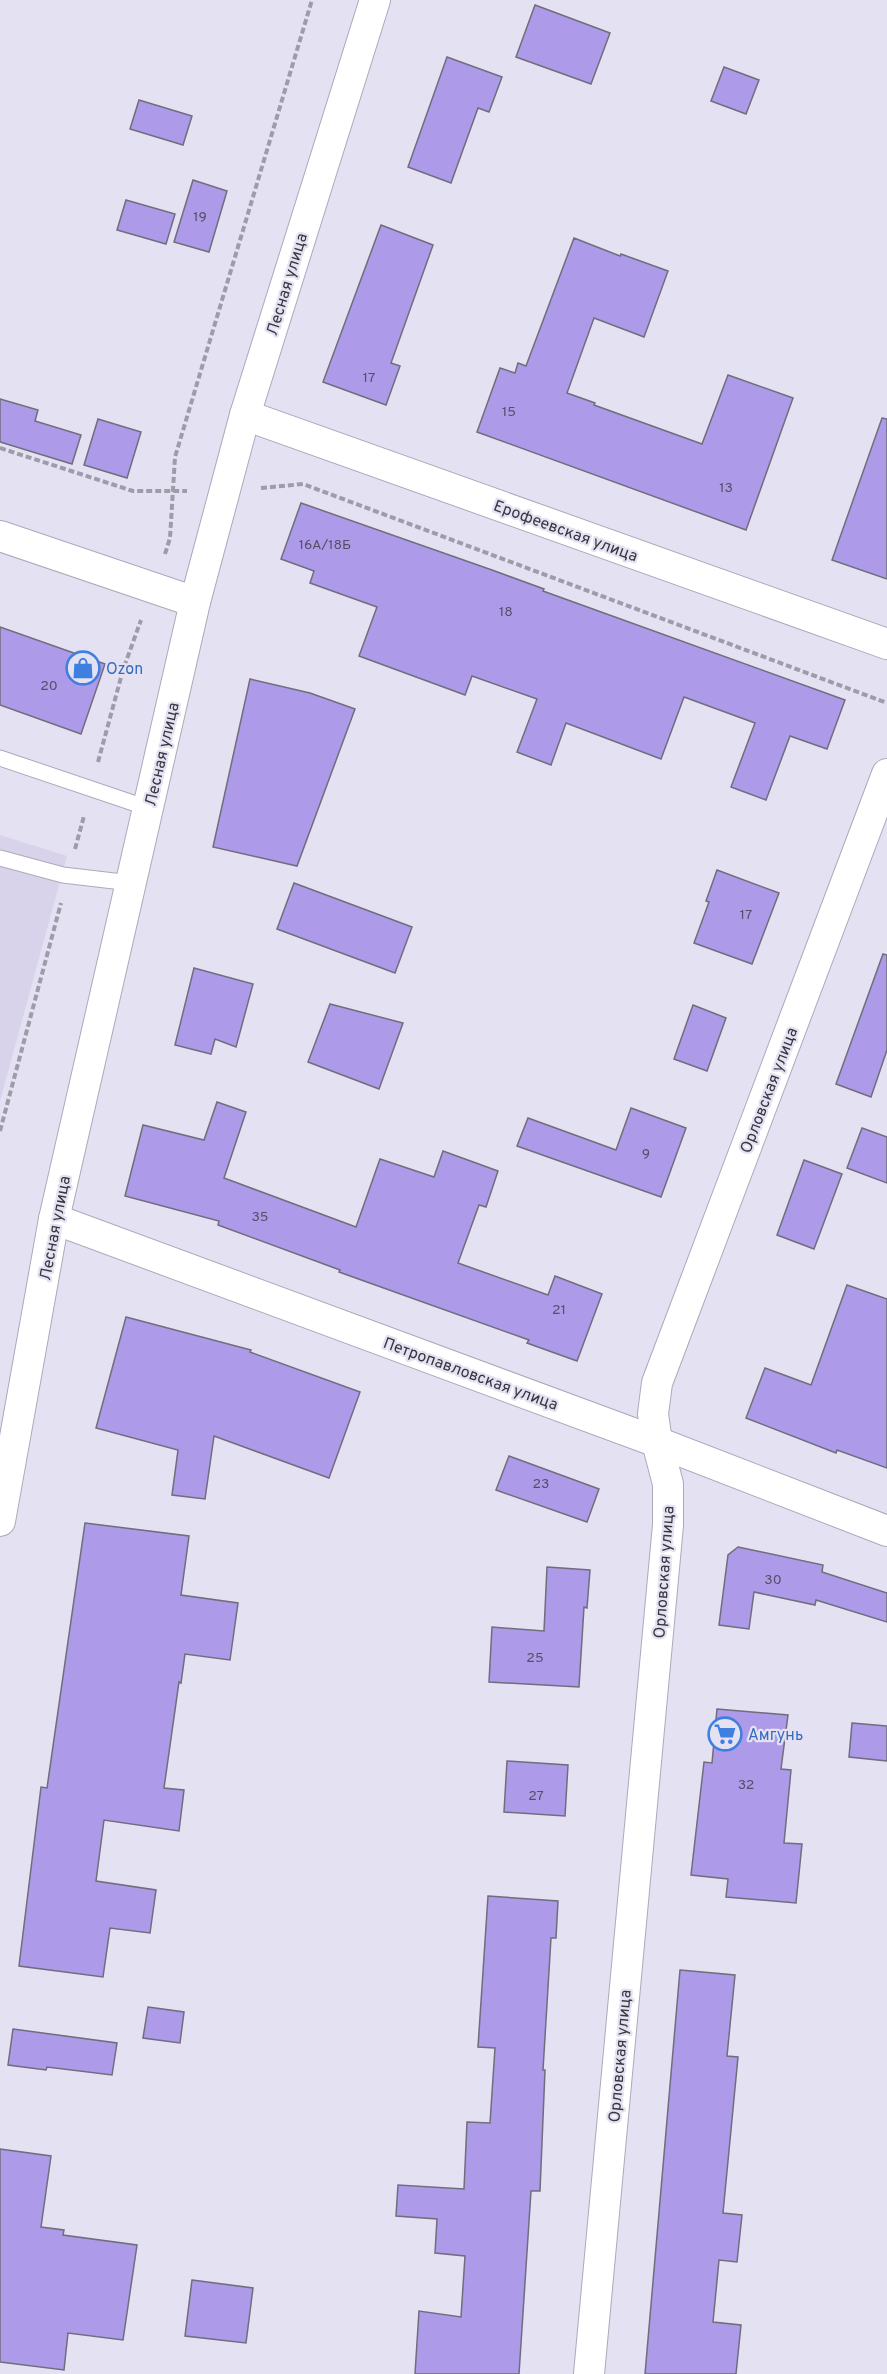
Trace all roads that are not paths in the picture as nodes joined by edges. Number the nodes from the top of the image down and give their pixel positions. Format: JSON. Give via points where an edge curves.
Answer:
{"nodes":[{"id":1,"x":375,"y":0,"type":"edge"},
{"id":2,"x":245,"y":415,"type":"junction"},
{"id":3,"x":0,"y":536,"type":"edge"},
{"id":4,"x":195,"y":603,"type":"junction"},
{"id":5,"x":887,"y":644,"type":"edge"},
{"id":6,"x":0,"y":758,"type":"edge"},
{"id":7,"x":887,"y":774,"type":"edge"},
{"id":8,"x":148,"y":808,"type":"junction"},
{"id":9,"x":0,"y":858,"type":"edge"},
{"id":10,"x":131,"y":883,"type":"junction"},
{"id":11,"x":54,"y":1219,"type":"junction"},
{"id":12,"x":657,"y":1442,"type":"junction"},
{"id":13,"x":0,"y":1521,"type":"edge"},
{"id":14,"x":887,"y":1531,"type":"edge"},
{"id":15,"x":589,"y":2374,"type":"edge"}],
"edges":[{"from":1,"to":2,"type":"street","name":"Лесная улица"},
{"from":2,"to":4,"type":"street","name":"Лесная улица"},
{"from":2,"to":5,"type":"street","name":"Ерофеевская улица"},
{"from":3,"to":4,"type":"street"},
{"from":4,"to":8,"type":"street","name":"Лесная улица"},
{"from":6,"to":8,"type":"lane"},
{"from":7,"to":12,"type":"street","name":"Орловская улица","via":[[657,1383],[653,1414]]},
{"from":8,"to":10,"type":"street","name":"Лесная улица"},
{"from":9,"to":10,"type":"lane","via":[[63,875]]},
{"from":10,"to":11,"type":"street","name":"Лесная улица"},
{"from":11,"to":12,"type":"street","name":"Петропавловская улица"},
{"from":11,"to":13,"type":"street","name":"Лесная улица"},
{"from":12,"to":14,"type":"street","name":"Петропавловская улица"},
{"from":12,"to":15,"type":"street","name":"Орловская улица","via":[[668,1484],[668,1525]]}]}
